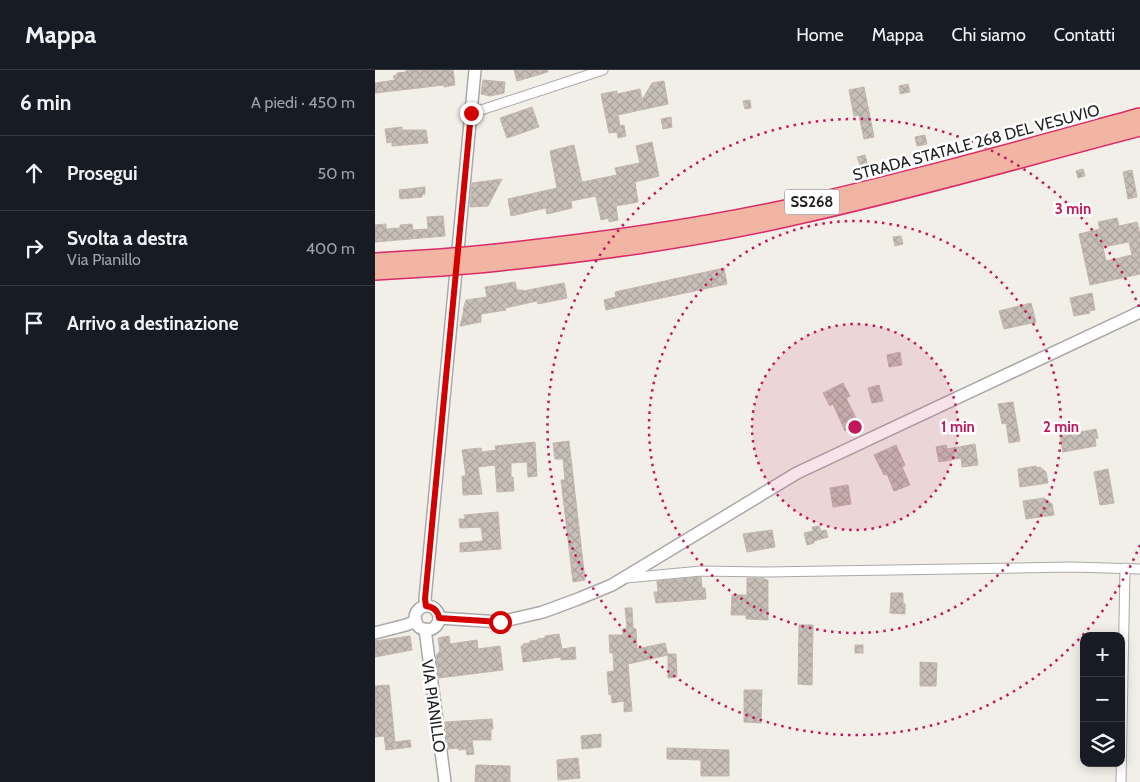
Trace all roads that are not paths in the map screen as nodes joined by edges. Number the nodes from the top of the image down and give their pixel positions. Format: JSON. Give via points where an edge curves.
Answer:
{"nodes":[{"id":1,"x":475,"y":70,"type":"edge"},
{"id":2,"x":603,"y":70,"type":"edge"},
{"id":3,"x":471,"y":113,"type":"junction"},
{"id":4,"x":1140,"y":116,"type":"edge"},
{"id":5,"x":1140,"y":128,"type":"edge"},
{"id":6,"x":477,"y":260,"type":"junction"},
{"id":7,"x":375,"y":261,"type":"edge"},
{"id":8,"x":441,"y":262,"type":"junction"},
{"id":9,"x":375,"y":272,"type":"edge"},
{"id":10,"x":1140,"y":312,"type":"edge"},
{"id":11,"x":1125,"y":568,"type":"junction"},
{"id":12,"x":1140,"y":568,"type":"edge"},
{"id":13,"x":624,"y":578,"type":"junction"},
{"id":14,"x":426,"y":606,"type":"junction"},
{"id":15,"x":439,"y":618,"type":"junction"},
{"id":16,"x":416,"y":621,"type":"junction"},
{"id":17,"x":425,"y":629,"type":"junction"},
{"id":18,"x":375,"y":633,"type":"edge"},
{"id":19,"x":445,"y":782,"type":"edge"},
{"id":20,"x":1121,"y":782,"type":"edge"}],
"edges":[{"from":1,"to":3,"type":"street"},
{"from":2,"to":3,"type":"street"},
{"from":3,"to":14,"type":"street"},
{"from":4,"to":6,"type":"highway","name":"STRADA STATALE 268 DEL VESUVIO","number":"SS268","via":[[798,206],[660,232]]},
{"from":5,"to":6,"type":"highway","name":"STRADA STATALE 268 DEL VESUVIO","number":"SS268","via":[[801,216],[576,254]]},
{"from":6,"to":8,"type":"highway","name":"STRADA STATALE 268 DEL VESUVIO","number":"SS268","bridge":true},
{"from":7,"to":8,"type":"highway","name":"STRADA STATALE 268 DEL VESUVIO","number":"SS268"},
{"from":8,"to":9,"type":"highway","name":"STRADA STATALE 268 DEL VESUVIO","number":"SS268"},
{"from":10,"to":13,"type":"street","via":[[797,473]]},
{"from":11,"to":12,"type":"street"},
{"from":11,"to":13,"type":"street","via":[[701,571]]},
{"from":11,"to":20,"type":"street"},
{"from":13,"to":15,"type":"street","via":[[543,612],[500,622]]},
{"from":14,"to":15,"type":"street","via":[[434,608]]},
{"from":14,"to":16,"type":"street","via":[[417,611]]},
{"from":15,"to":17,"type":"street","via":[[436,625]]},
{"from":16,"to":17,"type":"street"},
{"from":16,"to":18,"type":"street"},
{"from":17,"to":19,"type":"street","name":"VIA PIANILLO"}]}
